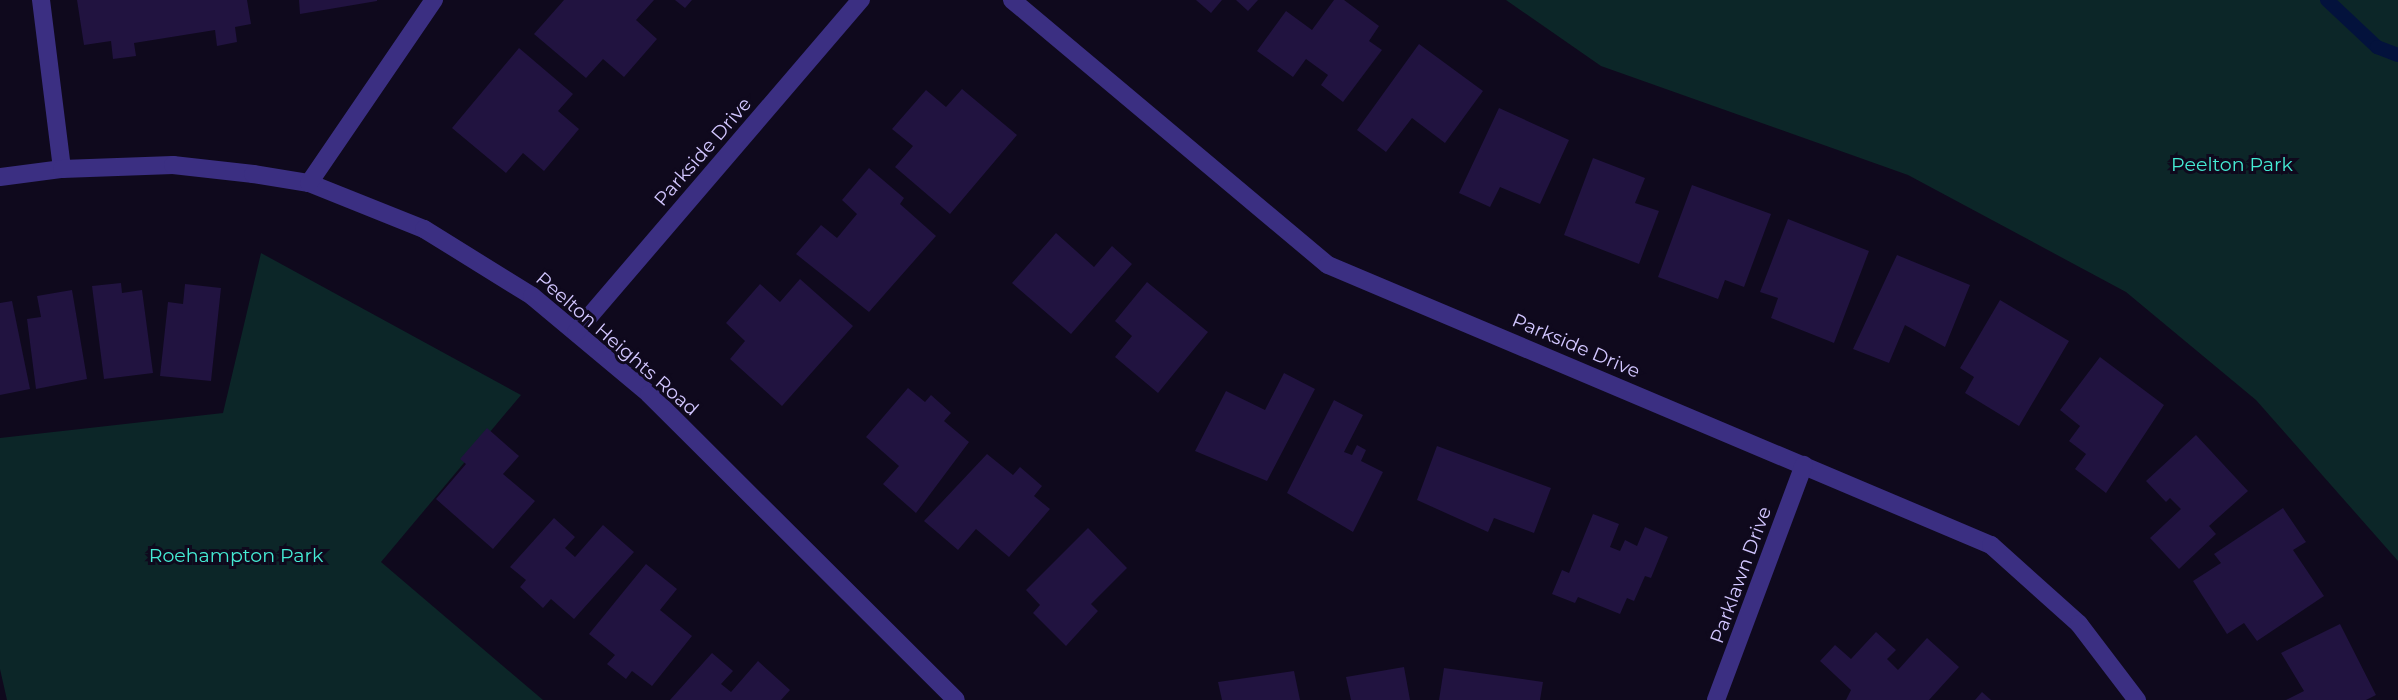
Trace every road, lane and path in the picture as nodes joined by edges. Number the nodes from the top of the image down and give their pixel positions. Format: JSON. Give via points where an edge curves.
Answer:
{"nodes":[{"id":1,"x":41,"y":0,"type":"edge"},
{"id":2,"x":434,"y":0,"type":"edge"},
{"id":3,"x":861,"y":0,"type":"edge"},
{"id":4,"x":1012,"y":0,"type":"edge"},
{"id":5,"x":62,"y":169,"type":"junction"},
{"id":6,"x":0,"y":177,"type":"edge"},
{"id":7,"x":309,"y":183,"type":"junction"},
{"id":8,"x":576,"y":332,"type":"junction"},
{"id":9,"x":1804,"y":465,"type":"junction"},
{"id":10,"x":956,"y":700,"type":"edge"},
{"id":11,"x":1716,"y":700,"type":"edge"},
{"id":12,"x":2137,"y":700,"type":"edge"}],
"edges":[{"from":1,"to":5,"type":"street"},
{"from":2,"to":7,"type":"street"},
{"from":3,"to":8,"type":"street","name":"Parkside Drive"},
{"from":4,"to":9,"type":"street","name":"Parkside Drive","via":[[1328,265]]},
{"from":5,"to":6,"type":"street","name":"Peelton Heights Road"},
{"from":5,"to":7,"type":"street","name":"Peelton Heights Road","via":[[173,165]]},
{"from":7,"to":8,"type":"street","name":"Peelton Heights Road","via":[[424,229],[509,281]]},
{"from":8,"to":10,"type":"street","name":"Peelton Heights Road","via":[[649,394]]},
{"from":9,"to":11,"type":"street","name":"Parklawn Drive"},
{"from":9,"to":12,"type":"street","name":"Parkside Drive","via":[[1991,545],[2079,624]]}]}
